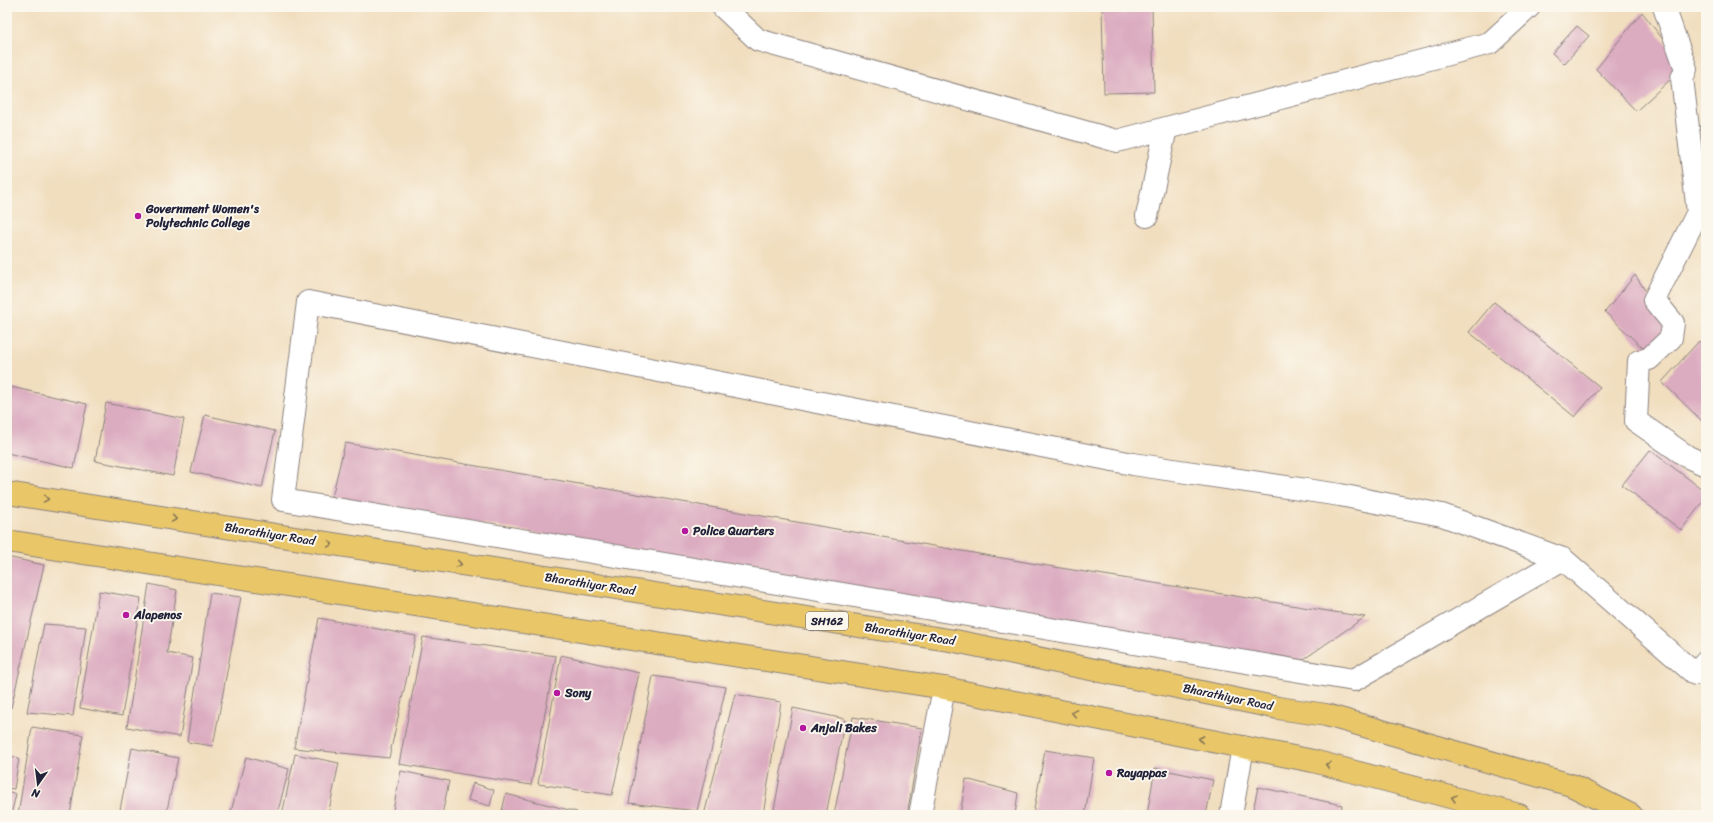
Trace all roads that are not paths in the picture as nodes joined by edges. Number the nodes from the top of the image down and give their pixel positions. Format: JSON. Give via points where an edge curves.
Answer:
{"nodes":[{"id":1,"x":723,"y":7,"type":"edge"},
{"id":2,"x":1529,"y":7,"type":"edge"},
{"id":3,"x":1664,"y":7,"type":"edge"},
{"id":4,"x":1166,"y":128,"type":"junction"},
{"id":5,"x":1147,"y":216,"type":"dead end"},
{"id":6,"x":1706,"y":465,"type":"edge"},
{"id":7,"x":7,"y":493,"type":"edge"},
{"id":8,"x":7,"y":541,"type":"edge"},
{"id":9,"x":1563,"y":558,"type":"junction"},
{"id":10,"x":1706,"y":662,"type":"edge"},
{"id":11,"x":944,"y":688,"type":"junction"},
{"id":12,"x":1243,"y":747,"type":"junction"},
{"id":13,"x":920,"y":815,"type":"edge"},
{"id":14,"x":1231,"y":815,"type":"edge"},
{"id":15,"x":1519,"y":815,"type":"edge"},
{"id":16,"x":1631,"y":815,"type":"edge"}],
"edges":[{"from":1,"to":4,"type":"street","via":[[758,40],[1117,141]]},
{"from":2,"to":4,"type":"street","via":[[1490,43]]},
{"from":3,"to":6,"type":"street","via":[[1686,69],[1682,78],[1698,212],[1654,300],[1673,323],[1671,338],[1649,359],[1639,361],[1636,421],[1688,457]]},
{"from":4,"to":5,"type":"street"},
{"from":7,"to":16,"type":"main road","name":"Bharathiyar Road","number":"SH162","one_way":true,"via":[[955,641],[1270,706],[1326,715],[1571,786]]},
{"from":8,"to":11,"type":"main road"},
{"from":9,"to":9,"type":"street","via":[[1442,515],[1340,495],[1133,464],[308,302],[283,500],[1354,680]]},
{"from":9,"to":10,"type":"street","via":[[1695,674]]},
{"from":12,"to":11,"type":"main road","one_way":true},
{"from":11,"to":13,"type":"street"},
{"from":12,"to":14,"type":"street"},
{"from":15,"to":12,"type":"main road","one_way":true,"via":[[1313,761]]}]}
